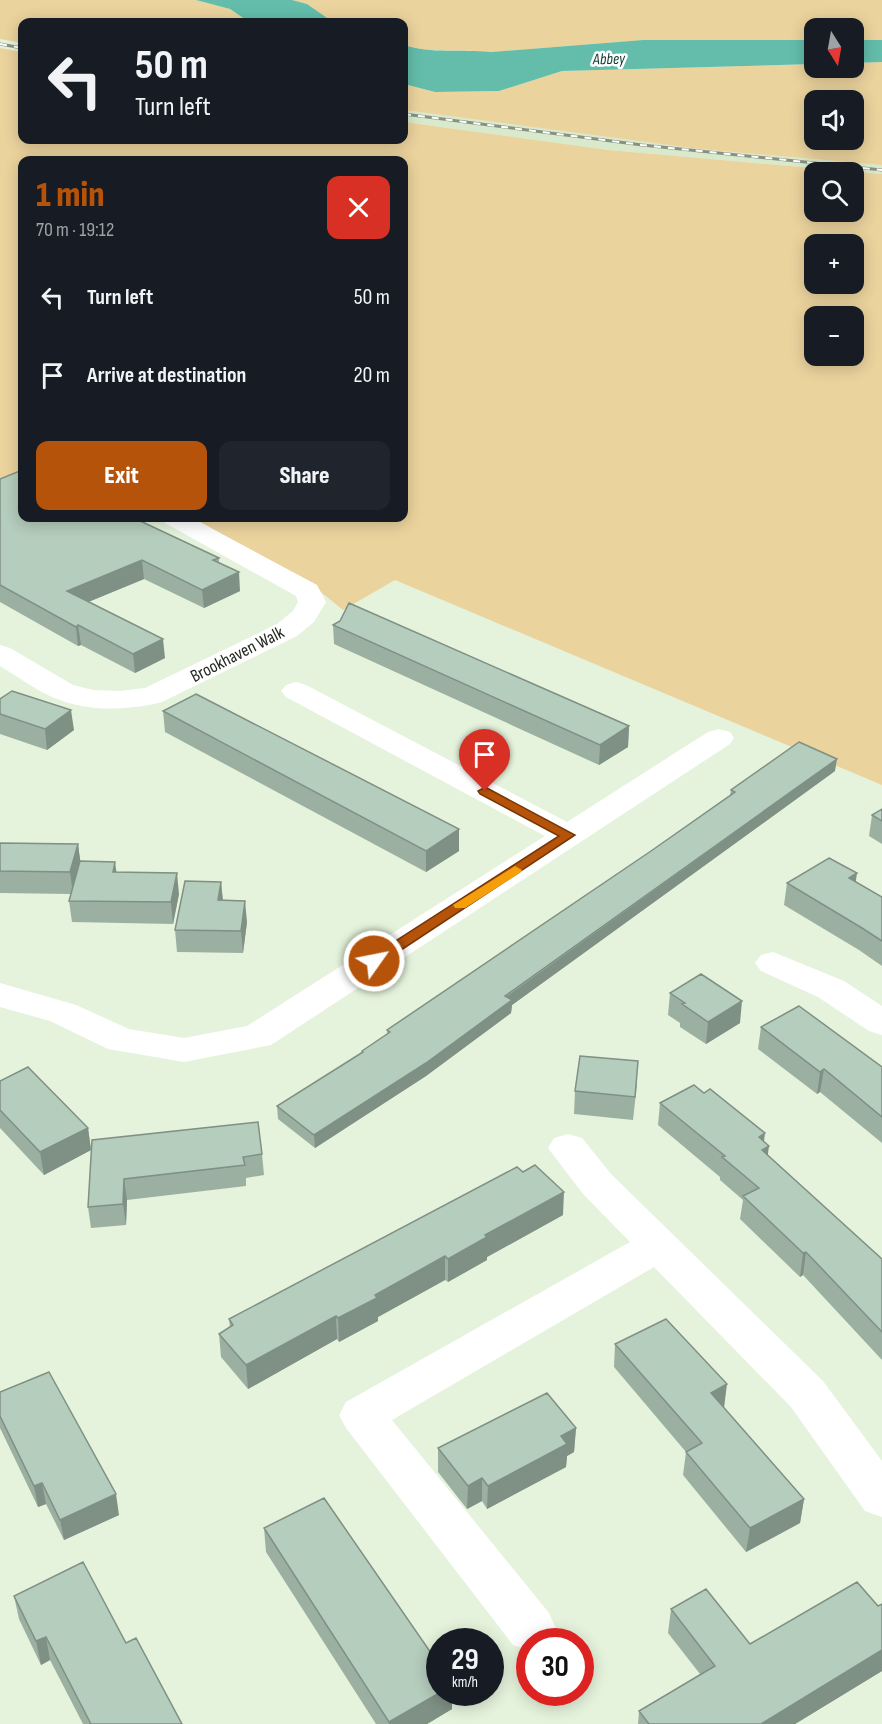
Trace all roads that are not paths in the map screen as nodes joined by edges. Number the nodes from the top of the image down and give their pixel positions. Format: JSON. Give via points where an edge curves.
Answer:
{"nodes":[{"id":1,"x":181,"y":522,"type":"edge"},
{"id":2,"x":0,"y":654,"type":"edge"},
{"id":3,"x":296,"y":691,"type":"dead end"},
{"id":4,"x":719,"y":738,"type":"dead end"},
{"id":5,"x":568,"y":835,"type":"junction"},
{"id":6,"x":773,"y":963,"type":"dead end"},
{"id":7,"x":0,"y":995,"type":"edge"},
{"id":8,"x":882,"y":1023,"type":"edge"},
{"id":9,"x":568,"y":1148,"type":"dead end"},
{"id":10,"x":659,"y":1245,"type":"junction"},
{"id":11,"x":882,"y":1497,"type":"edge"},
{"id":12,"x":530,"y":1628,"type":"edge"}],
"edges":[{"from":1,"to":2,"type":"street","name":"Brookhaven Walk","via":[[307,591],[312,602],[304,616],[287,630],[152,696],[120,700],[92,699],[63,691]]},
{"from":3,"to":5,"type":"street"},
{"from":4,"to":5,"type":"street"},
{"from":5,"to":7,"type":"street","via":[[258,1036],[184,1050],[122,1040],[63,1012]]},
{"from":6,"to":8,"type":"street","via":[[831,989]]},
{"from":9,"to":10,"type":"street","via":[[597,1184]]},
{"from":10,"to":11,"type":"street","via":[[807,1394]]},
{"from":10,"to":12,"type":"street","via":[[362,1415]]}]}
